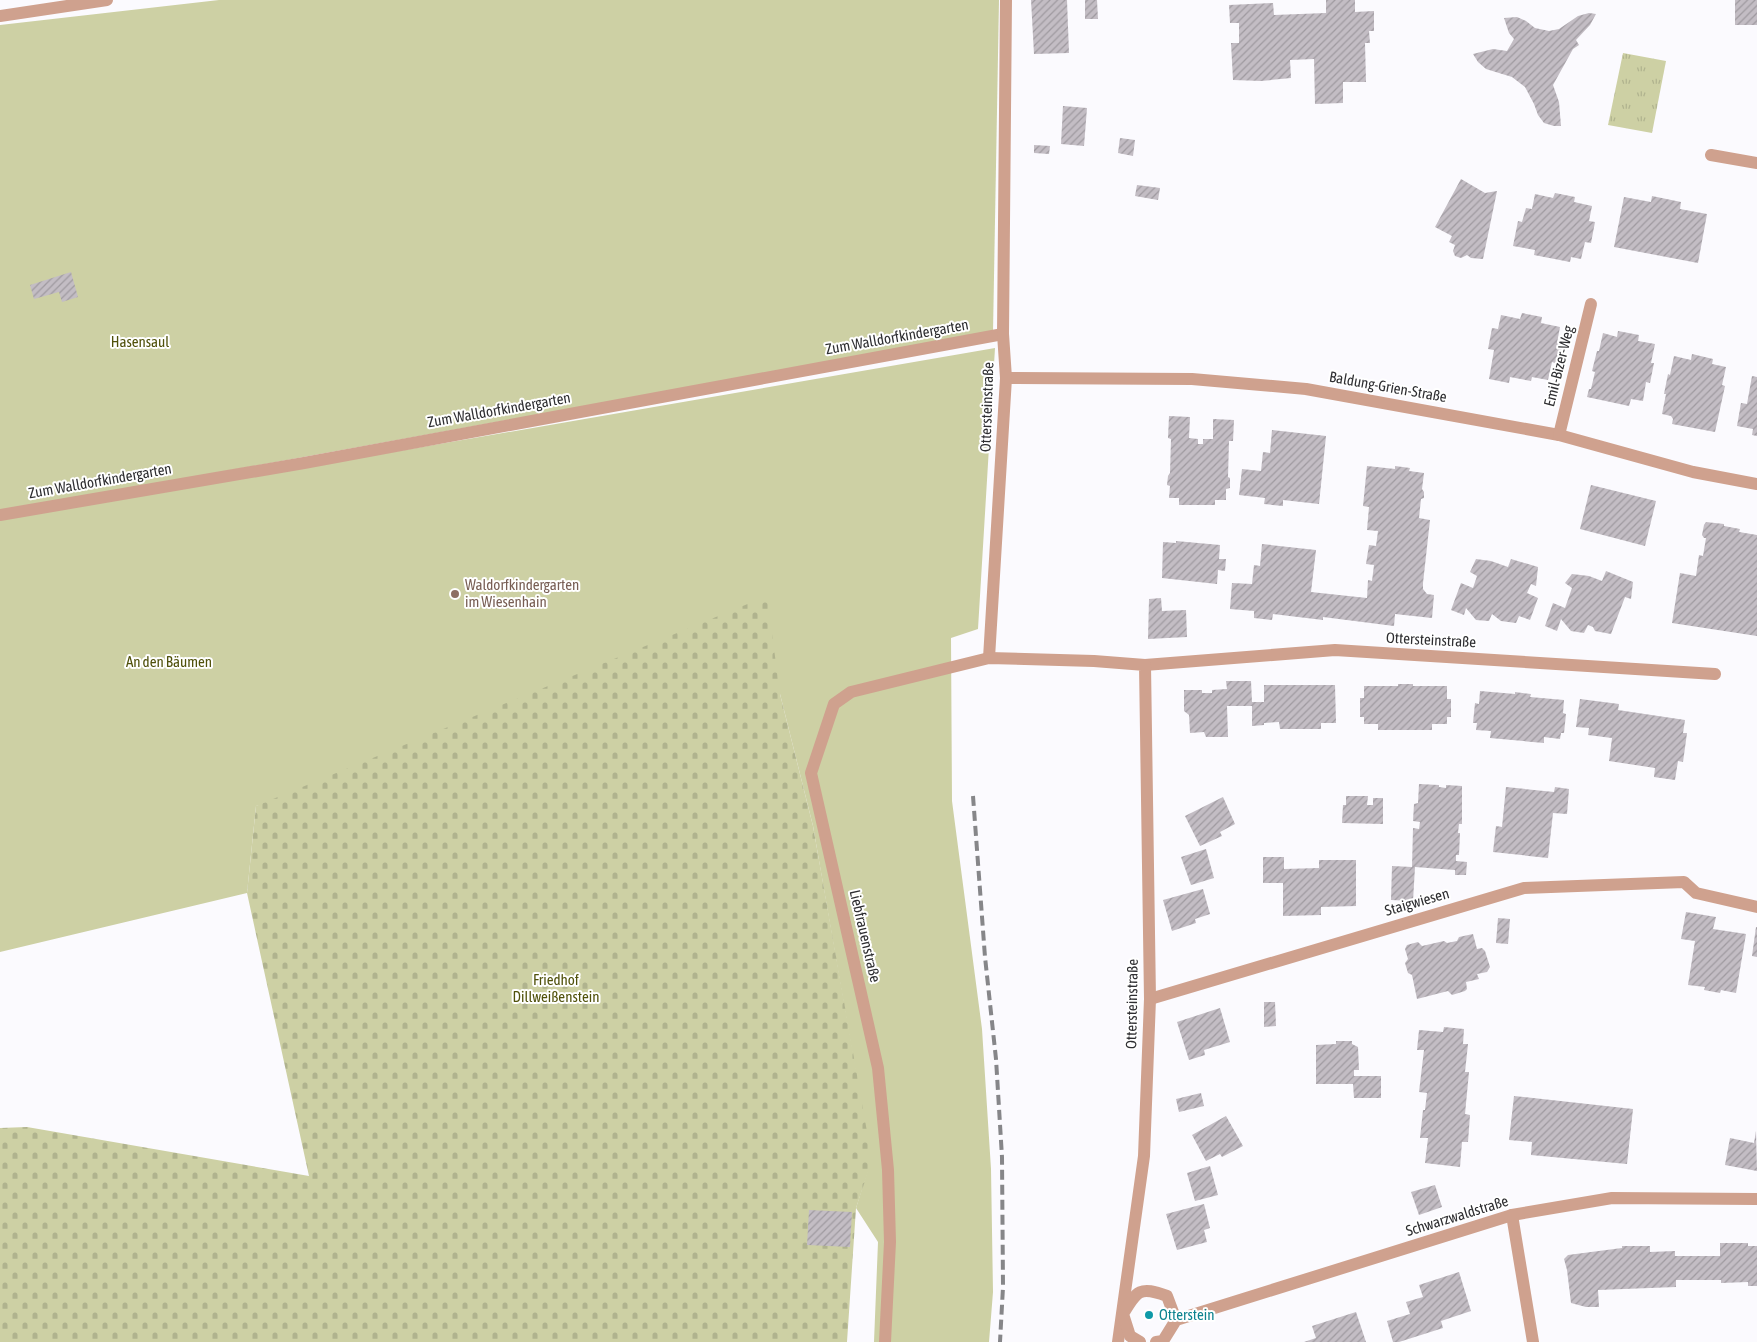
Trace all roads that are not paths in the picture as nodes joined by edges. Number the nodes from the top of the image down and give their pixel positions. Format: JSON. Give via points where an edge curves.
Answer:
{"nodes":[{"id":1,"x":107,"y":0,"type":"edge"},
{"id":2,"x":1006,"y":0,"type":"edge"},
{"id":3,"x":0,"y":16,"type":"edge"},
{"id":4,"x":1711,"y":155,"type":"dead end"},
{"id":5,"x":1757,"y":163,"type":"edge"},
{"id":6,"x":1591,"y":304,"type":"dead end"},
{"id":7,"x":1002,"y":334,"type":"junction"},
{"id":8,"x":1006,"y":378,"type":"junction"},
{"id":9,"x":1559,"y":435,"type":"junction"},
{"id":10,"x":1757,"y":484,"type":"edge"},
{"id":11,"x":0,"y":515,"type":"edge"},
{"id":12,"x":989,"y":658,"type":"junction"},
{"id":13,"x":1145,"y":665,"type":"junction"},
{"id":14,"x":1715,"y":674,"type":"dead end"},
{"id":15,"x":1757,"y":907,"type":"edge"},
{"id":16,"x":1150,"y":998,"type":"junction"},
{"id":17,"x":1757,"y":1199,"type":"edge"},
{"id":18,"x":1512,"y":1215,"type":"junction"},
{"id":19,"x":1123,"y":1314,"type":"junction"},
{"id":20,"x":1176,"y":1320,"type":"junction"},
{"id":21,"x":885,"y":1342,"type":"edge"},
{"id":22,"x":1118,"y":1342,"type":"edge"},
{"id":23,"x":1140,"y":1342,"type":"edge"},
{"id":24,"x":1156,"y":1342,"type":"edge"},
{"id":25,"x":1533,"y":1342,"type":"edge"}],
"edges":[{"from":1,"to":3,"type":"street"},
{"from":2,"to":7,"type":"street","name":"Ottersteinstraße"},
{"from":4,"to":5,"type":"street"},
{"from":6,"to":9,"type":"street","name":"Emil-Bizer-Weg"},
{"from":7,"to":8,"type":"street","name":"Ottersteinstraße"},
{"from":7,"to":11,"type":"street","name":"Zum Walldorfkindergarten","via":[[304,463]]},
{"from":8,"to":9,"type":"street","name":"Baldung-Grien-Straße","via":[[1192,379],[1306,389]]},
{"from":8,"to":12,"type":"street","name":"Ottersteinstraße"},
{"from":9,"to":10,"type":"street","name":"Baldung-Grien-Straße","via":[[1693,472]]},
{"from":12,"to":13,"type":"street","name":"Ottersteinstraße"},
{"from":12,"to":21,"type":"street","name":"Liebfrauenstraße","via":[[851,692],[834,704],[811,773],[878,1068],[888,1170],[890,1242]]},
{"from":13,"to":14,"type":"street","name":"Ottersteinstraße","via":[[1334,650]]},
{"from":13,"to":16,"type":"street","name":"Ottersteinstraße"},
{"from":15,"to":16,"type":"street","name":"Staigwiesen","via":[[1696,893],[1684,882],[1524,888]]},
{"from":16,"to":19,"type":"street","name":"Ottersteinstraße","via":[[1144,1156]]},
{"from":17,"to":18,"type":"street","name":"Schwarzwaldstraße","via":[[1612,1198]]},
{"from":18,"to":20,"type":"street","name":"Schwarzwaldstraße"},
{"from":18,"to":25,"type":"street"},
{"from":19,"to":20,"type":"street","via":[[1134,1295],[1149,1289],[1167,1296]]},
{"from":19,"to":22,"type":"street","name":"Ottersteinstraße"},
{"from":19,"to":23,"type":"street","via":[[1130,1336]]},
{"from":20,"to":24,"type":"street","via":[[1163,1341]]}]}
